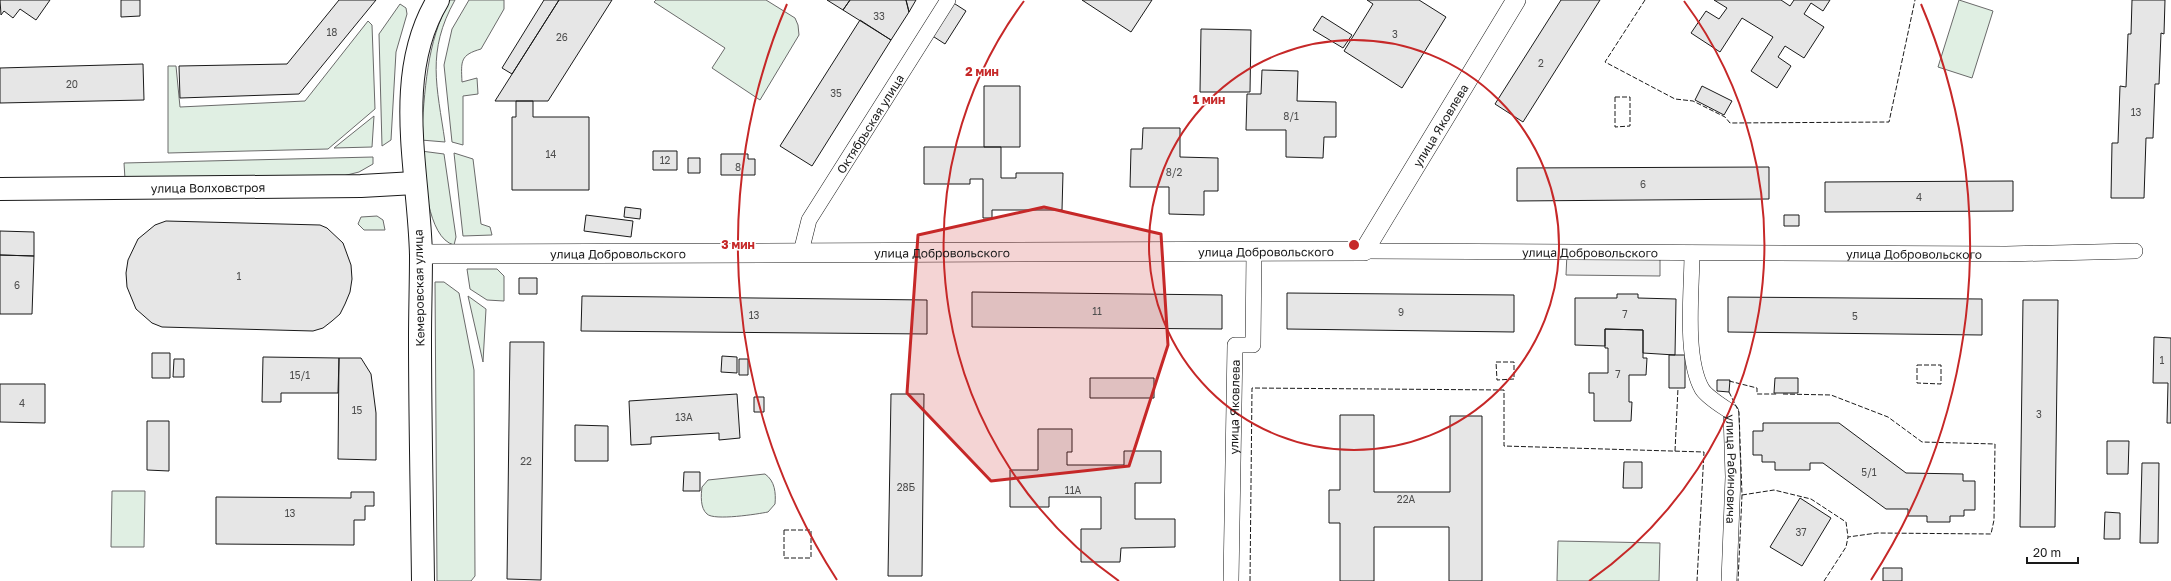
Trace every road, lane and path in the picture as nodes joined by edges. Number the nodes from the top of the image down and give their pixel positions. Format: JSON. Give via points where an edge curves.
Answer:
{"nodes":[{"id":1,"x":438,"y":0,"type":"edge"},
{"id":2,"x":948,"y":0,"type":"edge"},
{"id":3,"x":1516,"y":0,"type":"edge"},
{"id":4,"x":415,"y":183,"type":"junction"},
{"id":5,"x":0,"y":189,"type":"edge"},
{"id":6,"x":1364,"y":251,"type":"junction"},
{"id":7,"x":801,"y":252,"type":"junction"},
{"id":8,"x":1254,"y":252,"type":"junction"},
{"id":9,"x":1692,"y":252,"type":"junction"},
{"id":10,"x":2135,"y":252,"type":"dead end"},
{"id":11,"x":421,"y":254,"type":"junction"},
{"id":12,"x":423,"y":581,"type":"edge"},
{"id":13,"x":1232,"y":581,"type":"edge"},
{"id":14,"x":1729,"y":581,"type":"edge"}],
"edges":[{"from":1,"to":4,"type":"main road","name":"Кемеровская улица","via":[[420,36],[412,74]]},
{"from":2,"to":7,"type":"street","name":"Октябрьская улица","via":[[809,220]]},
{"from":3,"to":6,"type":"street","name":"улица Яковлева"},
{"from":4,"to":5,"type":"main road","name":"улица Волховстроя","via":[[361,186]]},
{"from":4,"to":11,"type":"main road","name":"Кемеровская улица"},
{"from":6,"to":8,"type":"street","name":"улица Добровольского"},
{"from":6,"to":9,"type":"street","name":"улица Добровольского"},
{"from":7,"to":8,"type":"street","name":"улица Добровольского"},
{"from":7,"to":11,"type":"street","name":"улица Добровольского"},
{"from":8,"to":13,"type":"street","name":"улица Яковлева","via":[[1253,345],[1235,345]]},
{"from":9,"to":10,"type":"street","name":"улица Добровольского"},
{"from":9,"to":14,"type":"street","name":"улица Рабиновича","via":[[1694,372],[1703,390],[1731,412]]},
{"from":11,"to":12,"type":"main road","name":"Кемеровская улица"}]}
